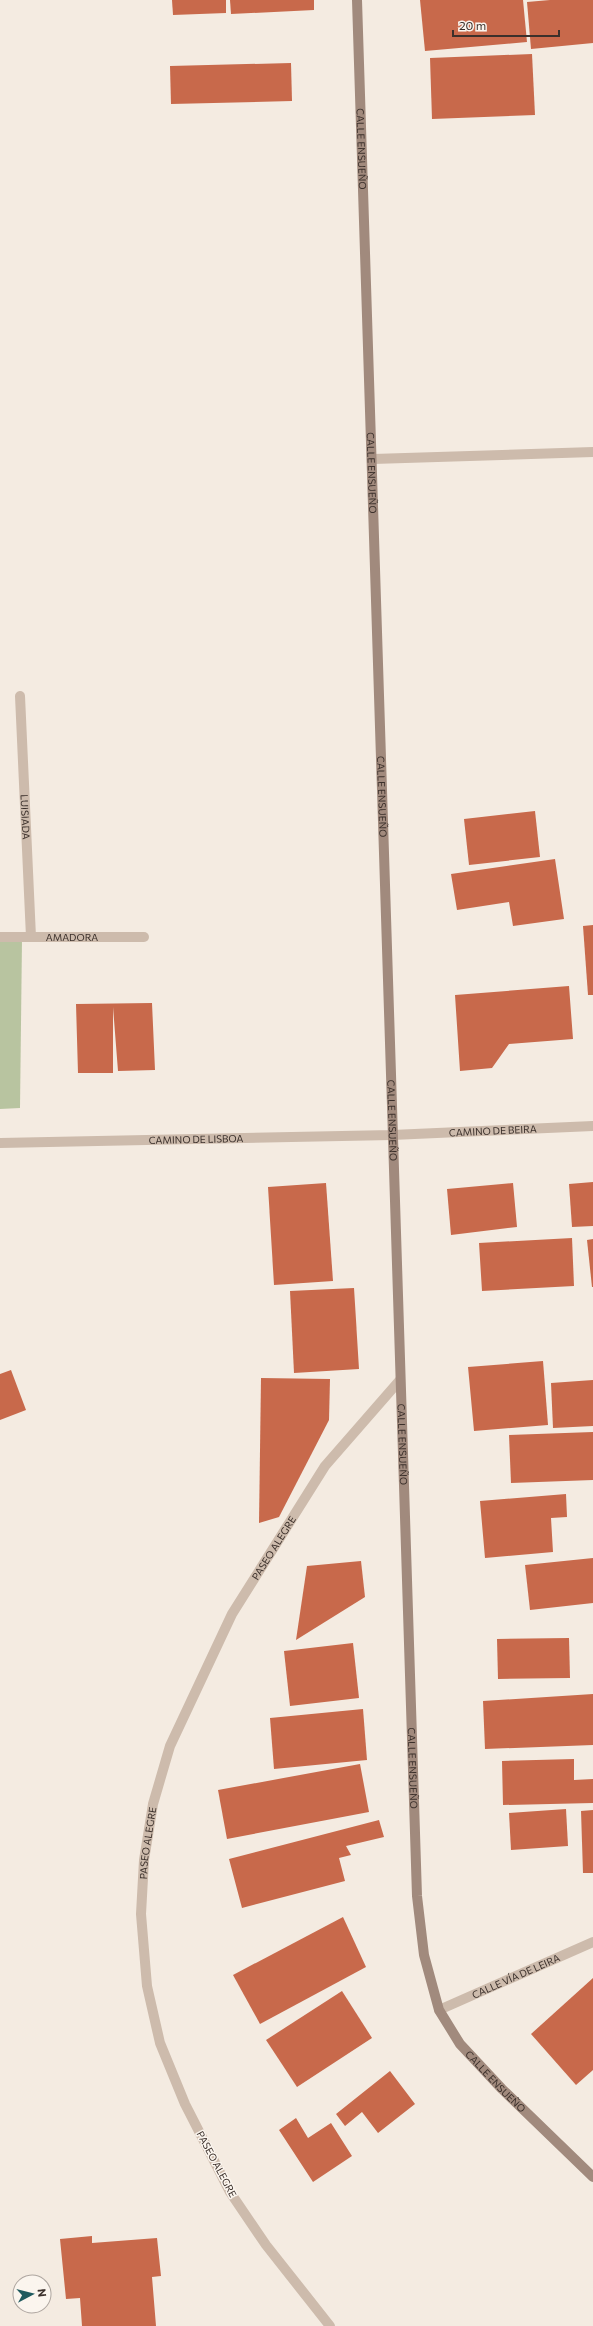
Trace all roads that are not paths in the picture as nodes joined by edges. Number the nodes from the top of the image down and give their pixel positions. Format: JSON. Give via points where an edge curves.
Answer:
{"nodes":[{"id":1,"x":357,"y":0,"type":"edge"},
{"id":2,"x":593,"y":452,"type":"edge"},
{"id":3,"x":373,"y":459,"type":"junction"},
{"id":4,"x":20,"y":696,"type":"dead end"},
{"id":5,"x":0,"y":937,"type":"edge"},
{"id":6,"x":144,"y":937,"type":"dead end"},
{"id":7,"x":31,"y":938,"type":"junction"},
{"id":8,"x":593,"y":1126,"type":"edge"},
{"id":9,"x":392,"y":1135,"type":"junction"},
{"id":10,"x":0,"y":1143,"type":"edge"},
{"id":11,"x":400,"y":1380,"type":"junction"},
{"id":12,"x":593,"y":1942,"type":"edge"},
{"id":13,"x":439,"y":2010,"type":"junction"},
{"id":14,"x":593,"y":2176,"type":"edge"},
{"id":15,"x":330,"y":2326,"type":"edge"}],
"edges":[{"from":1,"to":3,"type":"street","name":"CALLE ENSUEÑO"},
{"from":2,"to":3,"type":"street"},
{"from":3,"to":9,"type":"street","name":"CALLE ENSUEÑO"},
{"from":4,"to":7,"type":"street","name":"LUISIADA"},
{"from":5,"to":7,"type":"street","name":"AMADORA"},
{"from":6,"to":7,"type":"street","name":"AMADORA"},
{"from":8,"to":9,"type":"street","name":"CAMINO DE BEIRA"},
{"from":9,"to":10,"type":"street","name":"CAMINO DE LISBOA"},
{"from":9,"to":11,"type":"street","name":"CALLE ENSUEÑO"},
{"from":11,"to":13,"type":"street","name":"CALLE ENSUEÑO","via":[[417,1896],[424,1955]]},
{"from":11,"to":15,"type":"street","name":"PASEO ALEGRE","via":[[325,1466],[232,1614],[170,1746],[153,1804],[144,1860],[141,1914],[147,1986],[160,2043],[185,2104],[230,2192],[266,2245]]},
{"from":12,"to":13,"type":"street","name":"CALLE VÍA DE LEIRA"},
{"from":13,"to":14,"type":"street","name":"CALLE ENSUEÑO","via":[[460,2044],[502,2089]]}]}
